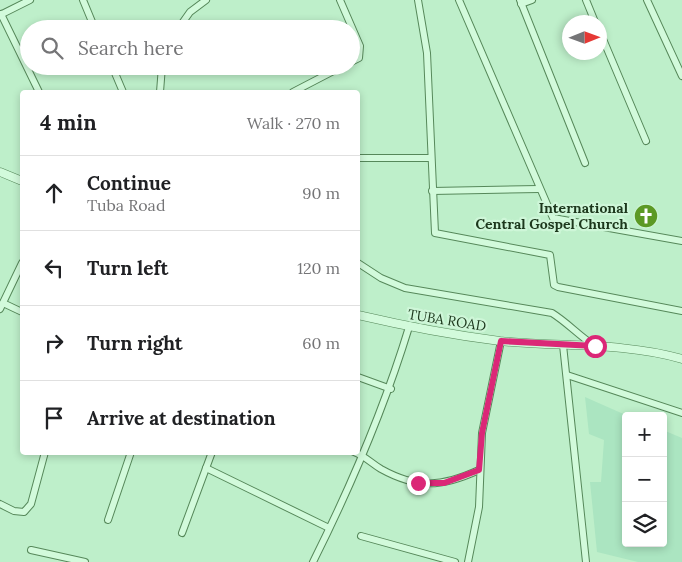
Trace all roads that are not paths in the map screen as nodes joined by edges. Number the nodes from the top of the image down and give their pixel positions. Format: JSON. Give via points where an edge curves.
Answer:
{"nodes":[{"id":1,"x":30,"y":0,"type":"edge"},
{"id":2,"x":83,"y":0,"type":"edge"},
{"id":3,"x":206,"y":0,"type":"edge"},
{"id":4,"x":340,"y":0,"type":"edge"},
{"id":5,"x":418,"y":0,"type":"edge"},
{"id":6,"x":459,"y":0,"type":"edge"},
{"id":7,"x":532,"y":0,"type":"edge"},
{"id":8,"x":586,"y":0,"type":"edge"},
{"id":9,"x":647,"y":0,"type":"edge"},
{"id":10,"x":520,"y":2,"type":"edge"},
{"id":11,"x":1,"y":15,"type":"edge"},
{"id":12,"x":592,"y":15,"type":"edge"},
{"id":13,"x":91,"y":20,"type":"edge"},
{"id":14,"x":184,"y":20,"type":"edge"},
{"id":15,"x":349,"y":20,"type":"edge"},
{"id":16,"x":607,"y":49,"type":"edge"},
{"id":17,"x":20,"y":54,"type":"edge"},
{"id":18,"x":31,"y":75,"type":"edge"},
{"id":19,"x":116,"y":75,"type":"edge"},
{"id":20,"x":161,"y":75,"type":"edge"},
{"id":21,"x":326,"y":75,"type":"edge"},
{"id":22,"x":682,"y":76,"type":"edge"},
{"id":23,"x":38,"y":90,"type":"edge"},
{"id":24,"x":122,"y":90,"type":"edge"},
{"id":25,"x":160,"y":90,"type":"edge"},
{"id":26,"x":297,"y":90,"type":"edge"},
{"id":27,"x":646,"y":141,"type":"dead end"},
{"id":28,"x":360,"y":158,"type":"edge"},
{"id":29,"x":431,"y":158,"type":"junction"},
{"id":30,"x":585,"y":163,"type":"dead end"},
{"id":31,"x":0,"y":172,"type":"edge"},
{"id":32,"x":20,"y":180,"type":"edge"},
{"id":33,"x":539,"y":189,"type":"junction"},
{"id":34,"x":432,"y":191,"type":"junction"},
{"id":35,"x":682,"y":241,"type":"edge"},
{"id":36,"x":360,"y":264,"type":"edge"},
{"id":37,"x":20,"y":267,"type":"edge"},
{"id":38,"x":2,"y":306,"type":"edge"},
{"id":39,"x":20,"y":311,"type":"edge"},
{"id":40,"x":682,"y":311,"type":"edge"},
{"id":41,"x":360,"y":315,"type":"edge"},
{"id":42,"x":409,"y":327,"type":"junction"},
{"id":43,"x":501,"y":341,"type":"junction"},
{"id":44,"x":564,"y":345,"type":"junction"},
{"id":45,"x":595,"y":346,"type":"junction"},
{"id":46,"x":682,"y":359,"type":"edge"},
{"id":47,"x":566,"y":375,"type":"junction"},
{"id":48,"x":360,"y":378,"type":"edge"},
{"id":49,"x":390,"y":389,"type":"junction"},
{"id":50,"x":682,"y":413,"type":"edge"},
{"id":51,"x":360,"y":454,"type":"edge"},
{"id":52,"x":44,"y":455,"type":"edge"},
{"id":53,"x":130,"y":455,"type":"edge"},
{"id":54,"x":211,"y":455,"type":"edge"},
{"id":55,"x":363,"y":455,"type":"junction"},
{"id":56,"x":206,"y":468,"type":"junction"},
{"id":57,"x":479,"y":470,"type":"junction"},
{"id":58,"x":0,"y":504,"type":"edge"},
{"id":59,"x":108,"y":520,"type":"dead end"},
{"id":60,"x":329,"y":528,"type":"junction"},
{"id":61,"x":182,"y":533,"type":"dead end"},
{"id":62,"x":361,"y":536,"type":"dead end"},
{"id":63,"x":31,"y":550,"type":"dead end"},
{"id":64,"x":85,"y":562,"type":"edge"},
{"id":65,"x":313,"y":562,"type":"edge"},
{"id":66,"x":456,"y":562,"type":"edge"},
{"id":67,"x":468,"y":562,"type":"edge"},
{"id":68,"x":586,"y":562,"type":"edge"}],
"edges":[{"from":1,"to":11,"type":"street"},
{"from":2,"to":13,"type":"street"},
{"from":3,"to":14,"type":"street"},
{"from":4,"to":15,"type":"street"},
{"from":5,"to":29,"type":"street","via":[[427,53]]},
{"from":6,"to":33,"type":"street"},
{"from":7,"to":10,"type":"street"},
{"from":8,"to":12,"type":"street"},
{"from":9,"to":22,"type":"street"},
{"from":10,"to":30,"type":"street"},
{"from":11,"to":17,"type":"street"},
{"from":16,"to":27,"type":"street"},
{"from":18,"to":23,"type":"street"},
{"from":19,"to":24,"type":"street"},
{"from":20,"to":25,"type":"street"},
{"from":21,"to":26,"type":"street"},
{"from":28,"to":29,"type":"street"},
{"from":29,"to":34,"type":"street"},
{"from":31,"to":32,"type":"street"},
{"from":33,"to":34,"type":"street"},
{"from":33,"to":35,"type":"street","via":[[553,218],[558,220]]},
{"from":34,"to":40,"type":"street","via":[[435,233],[550,255],[554,284],[558,287]]},
{"from":36,"to":45,"type":"street","via":[[405,288],[552,313]]},
{"from":37,"to":38,"type":"street"},
{"from":38,"to":39,"type":"street"},
{"from":41,"to":42,"type":"street","name":"TUBA ROAD"},
{"from":42,"to":43,"type":"street","name":"TUBA ROAD"},
{"from":42,"to":49,"type":"street"},
{"from":43,"to":44,"type":"street","name":"TUBA ROAD"},
{"from":43,"to":57,"type":"street","via":[[482,433]]},
{"from":44,"to":45,"type":"street","name":"TUBA ROAD"},
{"from":44,"to":47,"type":"street"},
{"from":45,"to":46,"type":"street","name":"TUBA ROAD"},
{"from":47,"to":50,"type":"street"},
{"from":47,"to":68,"type":"street"},
{"from":48,"to":49,"type":"street"},
{"from":49,"to":55,"type":"street"},
{"from":51,"to":55,"type":"street"},
{"from":52,"to":58,"type":"street","via":[[31,504],[24,512]]},
{"from":53,"to":59,"type":"street"},
{"from":54,"to":56,"type":"street"},
{"from":55,"to":57,"type":"street","via":[[394,476],[418,483],[444,483]]},
{"from":55,"to":60,"type":"street"},
{"from":56,"to":60,"type":"street"},
{"from":56,"to":61,"type":"street"},
{"from":57,"to":67,"type":"street","via":[[479,507]]},
{"from":60,"to":65,"type":"street"},
{"from":62,"to":66,"type":"street"},
{"from":63,"to":64,"type":"street"}]}
